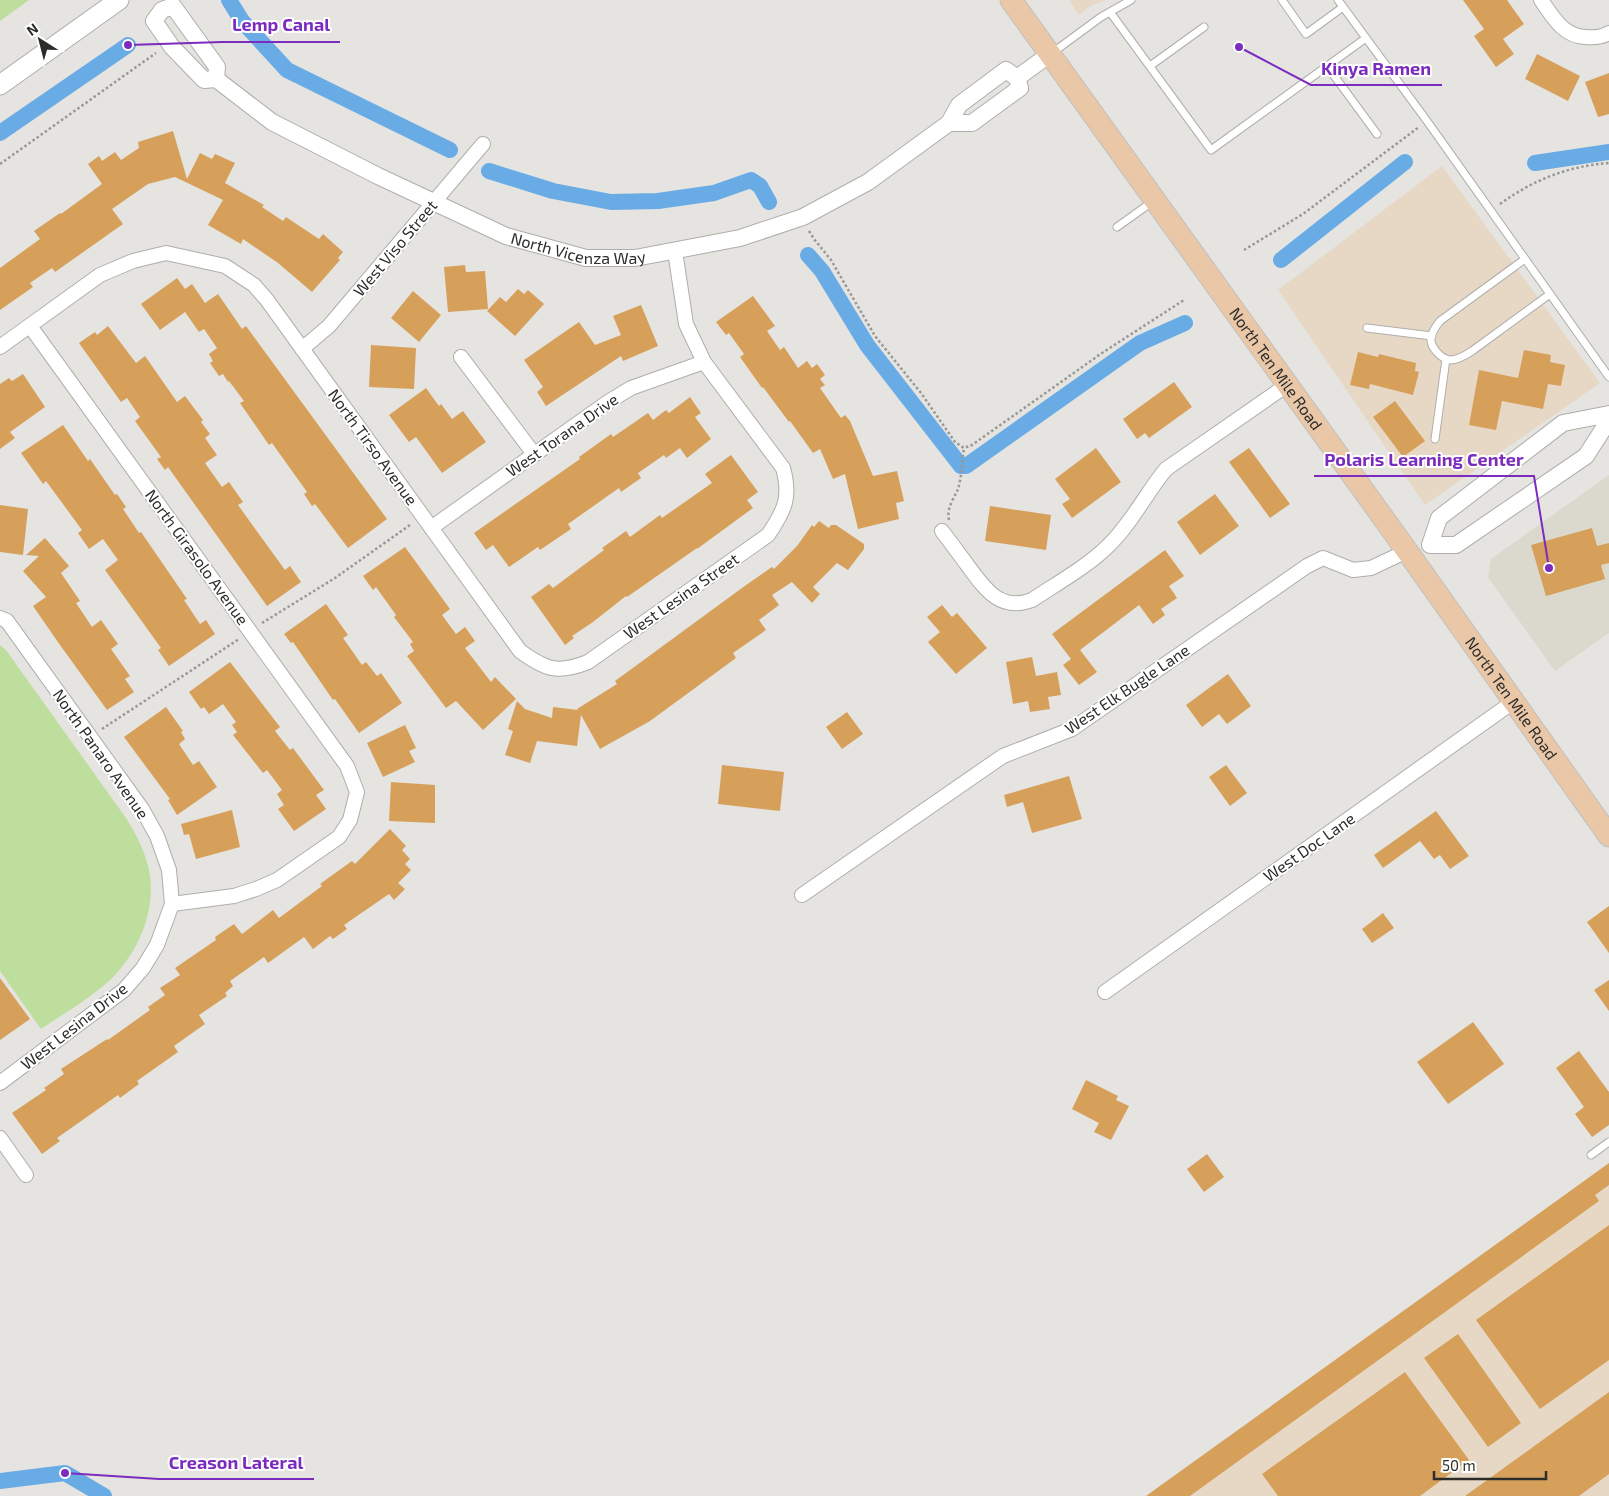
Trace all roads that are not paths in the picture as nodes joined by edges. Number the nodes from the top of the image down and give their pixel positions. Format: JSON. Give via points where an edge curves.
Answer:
{"nodes":[{"id":1,"x":119,"y":0,"type":"edge"},
{"id":2,"x":1011,"y":0,"type":"edge"},
{"id":3,"x":1131,"y":0,"type":"edge"},
{"id":4,"x":1282,"y":0,"type":"edge"},
{"id":5,"x":1338,"y":0,"type":"edge"},
{"id":6,"x":1541,"y":0,"type":"edge"},
{"id":7,"x":158,"y":5,"type":"edge"},
{"id":8,"x":1343,"y":7,"type":"junction"},
{"id":9,"x":1110,"y":12,"type":"junction"},
{"id":10,"x":1204,"y":27,"type":"dead end"},
{"id":11,"x":1609,"y":33,"type":"edge"},
{"id":12,"x":1366,"y":38,"type":"junction"},
{"id":13,"x":1050,"y":54,"type":"junction"},
{"id":14,"x":1150,"y":66,"type":"junction"},
{"id":15,"x":1327,"y":66,"type":"junction"},
{"id":16,"x":1017,"y":78,"type":"junction"},
{"id":17,"x":216,"y":79,"type":"junction"},
{"id":18,"x":0,"y":85,"type":"edge"},
{"id":19,"x":949,"y":123,"type":"junction"},
{"id":20,"x":1378,"y":134,"type":"dead end"},
{"id":21,"x":484,"y":144,"type":"dead end"},
{"id":22,"x":1154,"y":200,"type":"junction"},
{"id":23,"x":434,"y":202,"type":"junction"},
{"id":24,"x":1117,"y":227,"type":"dead end"},
{"id":25,"x":675,"y":251,"type":"junction"},
{"id":26,"x":1525,"y":259,"type":"junction"},
{"id":27,"x":1550,"y":294,"type":"junction"},
{"id":28,"x":30,"y":326,"type":"junction"},
{"id":29,"x":1367,"y":328,"type":"dead end"},
{"id":30,"x":1432,"y":336,"type":"junction"},
{"id":31,"x":0,"y":347,"type":"edge"},
{"id":32,"x":302,"y":349,"type":"junction"},
{"id":33,"x":461,"y":357,"type":"dead end"},
{"id":34,"x":1446,"y":358,"type":"junction"},
{"id":35,"x":704,"y":362,"type":"junction"},
{"id":36,"x":1609,"y":377,"type":"edge"},
{"id":37,"x":1287,"y":385,"type":"junction"},
{"id":38,"x":1609,"y":414,"type":"edge"},
{"id":39,"x":1609,"y":420,"type":"edge"},
{"id":40,"x":1435,"y":440,"type":"dead end"},
{"id":41,"x":534,"y":454,"type":"junction"},
{"id":42,"x":946,"y":526,"type":"road end"},
{"id":43,"x":431,"y":528,"type":"junction"},
{"id":44,"x":1430,"y":545,"type":"junction"},
{"id":45,"x":1409,"y":554,"type":"junction"},
{"id":46,"x":0,"y":618,"type":"edge"},
{"id":47,"x":559,"y":669,"type":"joint"},
{"id":48,"x":1513,"y":702,"type":"junction"},
{"id":49,"x":1609,"y":836,"type":"edge"},
{"id":50,"x":802,"y":895,"type":"dead end"},
{"id":51,"x":172,"y":904,"type":"junction"},
{"id":52,"x":1105,"y":992,"type":"dead end"},
{"id":53,"x":0,"y":1083,"type":"edge"},
{"id":54,"x":0,"y":1138,"type":"edge"},
{"id":55,"x":1609,"y":1142,"type":"edge"},
{"id":56,"x":1591,"y":1155,"type":"dead end"},
{"id":57,"x":26,"y":1175,"type":"dead end"}],
"edges":[{"from":1,"to":18,"type":"main road"},
{"from":2,"to":13,"type":"main road","name":"North Ten Mile Road"},
{"from":3,"to":9,"type":"lane"},
{"from":4,"to":8,"type":"lane","via":[[1306,34]]},
{"from":5,"to":8,"type":"lane"},
{"from":6,"to":11,"type":"street","via":[[1570,34],[1593,38]]},
{"from":7,"to":17,"type":"street","name":"North Vicenza Way","via":[[173,6],[217,67]]},
{"from":7,"to":17,"type":"street","name":"North Vicenza Way","via":[[154,21],[172,47],[204,80]]},
{"from":8,"to":12,"type":"lane"},
{"from":9,"to":13,"type":"lane"},
{"from":9,"to":14,"type":"lane"},
{"from":10,"to":14,"type":"lane"},
{"from":12,"to":15,"type":"lane"},
{"from":12,"to":26,"type":"lane"},
{"from":13,"to":16,"type":"street"},
{"from":13,"to":22,"type":"main road","name":"North Ten Mile Road"},
{"from":14,"to":15,"type":"lane","via":[[1212,150]]},
{"from":15,"to":20,"type":"lane"},
{"from":16,"to":19,"type":"street","name":"North Vicenza Way","via":[[1006,70],[959,105]]},
{"from":16,"to":19,"type":"street","via":[[1020,88],[972,123]]},
{"from":17,"to":23,"type":"street","name":"North Vicenza Way","via":[[272,122]]},
{"from":19,"to":25,"type":"street","name":"North Vicenza Way","via":[[868,182],[803,217],[740,238]]},
{"from":21,"to":23,"type":"street","name":"West Viso Street"},
{"from":22,"to":24,"type":"lane"},
{"from":22,"to":37,"type":"main road","name":"North Ten Mile Road"},
{"from":23,"to":25,"type":"street","name":"North Vicenza Way","via":[[506,236],[586,258],[635,258]]},
{"from":23,"to":32,"type":"street","name":"West Viso Street","via":[[329,326]]},
{"from":25,"to":35,"type":"street","via":[[686,324]]},
{"from":26,"to":27,"type":"lane"},
{"from":26,"to":30,"type":"lane","via":[[1445,316]]},
{"from":27,"to":34,"type":"lane","via":[[1472,351],[1460,358]]},
{"from":27,"to":36,"type":"lane"},
{"from":28,"to":31,"type":"street"},
{"from":28,"to":32,"type":"street","name":"North Tirso Avenue","via":[[100,275],[132,261],[166,254],[225,266],[254,285]]},
{"from":28,"to":51,"type":"street","name":"North Girasolo Avenue","via":[[348,766],[357,792],[350,820],[339,837],[277,880],[234,896]]},
{"from":29,"to":30,"type":"lane"},
{"from":30,"to":34,"type":"lane","via":[[1434,348]]},
{"from":32,"to":43,"type":"street","name":"North Tirso Avenue"},
{"from":33,"to":41,"type":"street"},
{"from":34,"to":40,"type":"lane"},
{"from":35,"to":41,"type":"street","name":"West Torana Drive","via":[[631,388]]},
{"from":35,"to":47,"type":"street","name":"West Lesina Street","via":[[783,468],[787,484],[786,502],[780,517],[768,534],[588,662],[572,669]]},
{"from":37,"to":42,"type":"street","via":[[1166,468],[1131,520],[1108,546],[1032,600],[1009,603],[985,589]]},
{"from":37,"to":45,"type":"main road","name":"North Ten Mile Road"},
{"from":38,"to":44,"type":"street","via":[[1563,424],[1439,518]]},
{"from":39,"to":44,"type":"street","via":[[1586,456],[1456,545]]},
{"from":41,"to":43,"type":"street","name":"West Torana Drive"},
{"from":43,"to":47,"type":"street","name":"North Tirso Avenue","via":[[520,651],[538,664]]},
{"from":44,"to":45,"type":"street"},
{"from":45,"to":48,"type":"main road","name":"North Ten Mile Road"},
{"from":45,"to":50,"type":"street","name":"West Elk Bugle Lane","via":[[1371,568],[1352,570],[1323,558],[1307,566],[1072,729],[1003,756]]},
{"from":46,"to":51,"type":"street","name":"North Panaro Avenue","via":[[7,622],[142,809],[157,836],[168,870]]},
{"from":48,"to":49,"type":"main road","name":"North Ten Mile Road"},
{"from":48,"to":52,"type":"street","name":"West Doc Lane"},
{"from":51,"to":53,"type":"street","name":"West Lesina Drive","via":[[157,945],[124,990]]},
{"from":54,"to":57,"type":"street"},
{"from":55,"to":56,"type":"lane"}]}
